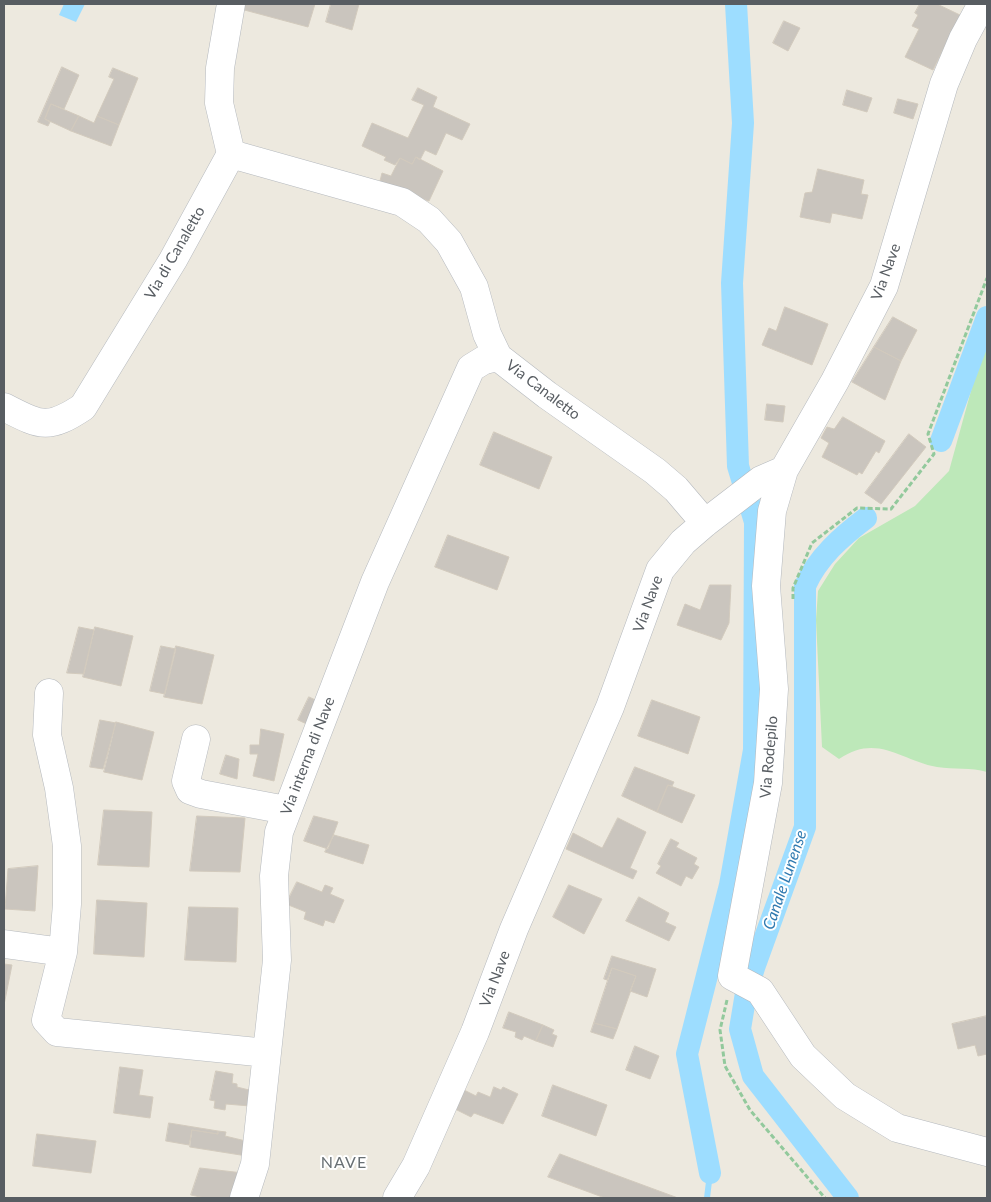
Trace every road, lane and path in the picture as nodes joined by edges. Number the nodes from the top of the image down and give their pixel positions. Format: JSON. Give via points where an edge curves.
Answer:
{"nodes":[{"id":1,"x":231,"y":4,"type":"edge"},
{"id":2,"x":982,"y":4,"type":"edge"},
{"id":3,"x":231,"y":154,"type":"junction"},
{"id":4,"x":987,"y":278,"type":"edge"},
{"id":5,"x":498,"y":357,"type":"junction"},
{"id":6,"x":4,"y":407,"type":"edge"},
{"id":7,"x":772,"y":475,"type":"junction"},
{"id":8,"x":705,"y":523,"type":"junction"},
{"id":9,"x":793,"y":607,"type":"dead end"},
{"id":10,"x":49,"y":693,"type":"dead end"},
{"id":11,"x":196,"y":738,"type":"dead end"},
{"id":12,"x":286,"y":810,"type":"junction"},
{"id":13,"x":4,"y":944,"type":"edge"},
{"id":14,"x":63,"y":952,"type":"junction"},
{"id":15,"x":745,"y":983,"type":"junction"},
{"id":16,"x":267,"y":1053,"type":"junction"},
{"id":17,"x":987,"y":1152,"type":"edge"},
{"id":18,"x":244,"y":1198,"type":"edge"},
{"id":19,"x":396,"y":1198,"type":"edge"},
{"id":20,"x":825,"y":1198,"type":"edge"}],
"edges":[{"from":1,"to":3,"type":"street","via":[[219,94]]},
{"from":2,"to":7,"type":"street","name":"Via Nave","via":[[944,84],[884,286],[835,381]]},
{"from":3,"to":5,"type":"street","name":"Via Canaletto","via":[[402,202],[429,220],[449,242],[474,287],[487,334]]},
{"from":3,"to":6,"type":"street","name":"Via di Canaletto","via":[[173,260],[83,407],[64,420],[50,424],[35,423]]},
{"from":4,"to":9,"type":"path","via":[[928,434],[934,454],[891,510],[857,508],[812,543],[794,588]]},
{"from":5,"to":8,"type":"street","name":"Via Canaletto","via":[[655,471],[676,489]]},
{"from":5,"to":12,"type":"street","name":"Via interna di Nave","via":[[484,360],[471,368],[375,582]]},
{"from":7,"to":8,"type":"street","name":"Via Nave"},
{"from":7,"to":15,"type":"street","name":"Via Rodepilo","via":[[766,586],[774,689],[768,783]]},
{"from":8,"to":19,"type":"street","name":"Via Nave","via":[[683,542],[660,570],[610,707],[514,930],[475,1032],[416,1166]]},
{"from":10,"to":14,"type":"street","via":[[47,735],[67,846]]},
{"from":11,"to":12,"type":"street","via":[[186,781],[190,790]]},
{"from":12,"to":16,"type":"street","name":"Via interna di Nave","via":[[279,832],[274,876],[277,960]]},
{"from":13,"to":14,"type":"street"},
{"from":14,"to":16,"type":"street","via":[[46,1020],[57,1032]]},
{"from":15,"to":17,"type":"street","via":[[780,1021],[803,1056],[845,1096],[897,1128]]},
{"from":15,"to":20,"type":"path","via":[[720,1030],[725,1066],[750,1110]]},
{"from":16,"to":18,"type":"street","name":"Via interna di Nave","via":[[255,1164]]}]}
